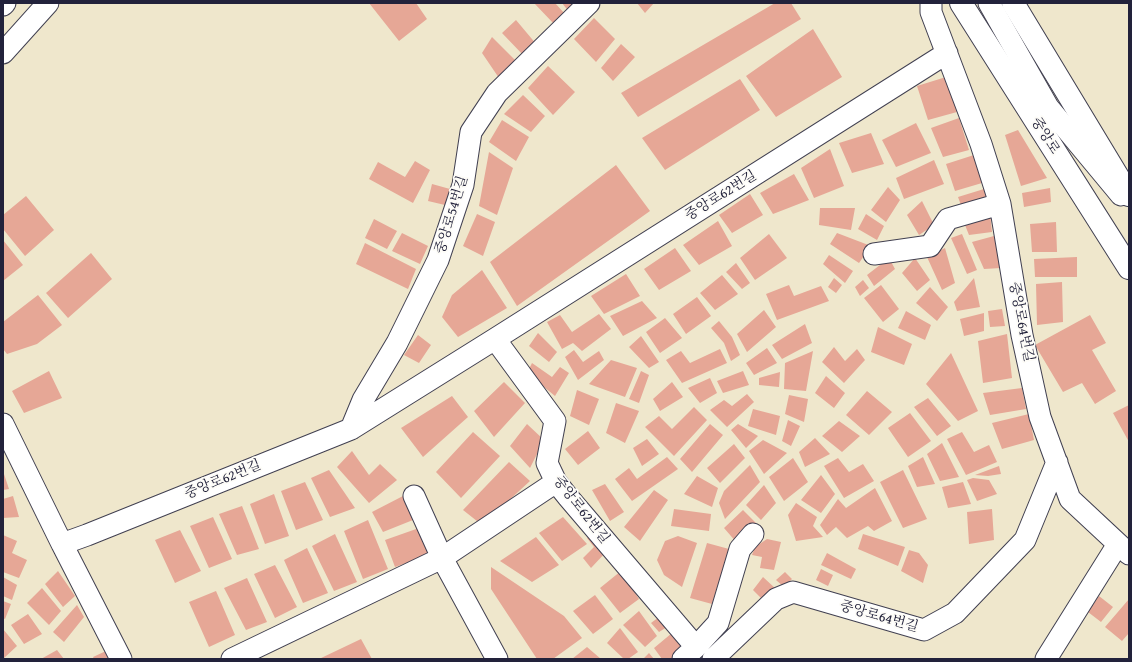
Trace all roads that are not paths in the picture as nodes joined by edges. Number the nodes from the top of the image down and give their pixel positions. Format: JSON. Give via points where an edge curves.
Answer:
{"nodes":[{"id":1,"x":48,"y":3,"type":"edge"},
{"id":2,"x":589,"y":3,"type":"edge"},
{"id":3,"x":931,"y":3,"type":"edge"},
{"id":4,"x":961,"y":3,"type":"edge"},
{"id":5,"x":989,"y":3,"type":"edge"},
{"id":6,"x":1014,"y":3,"type":"edge"},
{"id":7,"x":947,"y":53,"type":"junction"},
{"id":8,"x":3,"y":54,"type":"edge"},
{"id":9,"x":1129,"y":195,"type":"edge"},
{"id":10,"x":1000,"y":204,"type":"junction"},
{"id":11,"x":1129,"y":204,"type":"edge"},
{"id":12,"x":874,"y":254,"type":"dead end"},
{"id":13,"x":1129,"y":268,"type":"edge"},
{"id":14,"x":495,"y":340,"type":"junction"},
{"id":15,"x":3,"y":424,"type":"edge"},
{"id":16,"x":351,"y":429,"type":"junction"},
{"id":17,"x":1057,"y":462,"type":"junction"},
{"id":18,"x":556,"y":482,"type":"junction"},
{"id":19,"x":414,"y":496,"type":"dead end"},
{"id":20,"x":754,"y":534,"type":"dead end"},
{"id":21,"x":62,"y":544,"type":"junction"},
{"id":22,"x":1124,"y":549,"type":"edge"},
{"id":23,"x":442,"y":558,"type":"junction"},
{"id":24,"x":689,"y":653,"type":"edge"},
{"id":25,"x":121,"y":659,"type":"edge"},
{"id":26,"x":232,"y":659,"type":"edge"},
{"id":27,"x":497,"y":659,"type":"edge"},
{"id":28,"x":713,"y":659,"type":"edge"},
{"id":29,"x":1046,"y":659,"type":"edge"}],
"edges":[{"from":1,"to":8,"type":"street"},
{"from":2,"to":16,"type":"street","name":"중앙로54번길","via":[[497,93],[471,132],[463,184],[438,260],[397,343],[363,400]]},
{"from":3,"to":7,"type":"street","name":"중앙로64번길","via":[[931,12]]},
{"from":4,"to":13,"type":"main road","name":"중앙로"},
{"from":5,"to":11,"type":"street","via":[[1048,107]]},
{"from":6,"to":9,"type":"main road"},
{"from":7,"to":10,"type":"street","name":"중앙로64번길"},
{"from":7,"to":14,"type":"street","name":"중앙로62번길"},
{"from":10,"to":12,"type":"street","via":[[948,218],[930,246]]},
{"from":10,"to":17,"type":"street","name":"중앙로64번길","via":[[1022,335],[1040,417]]},
{"from":14,"to":16,"type":"street","name":"중앙로62번길"},
{"from":14,"to":18,"type":"street","name":"중앙로62번길","via":[[555,422],[547,463]]},
{"from":15,"to":21,"type":"street"},
{"from":16,"to":21,"type":"street","name":"중앙로62번길"},
{"from":17,"to":22,"type":"street","name":"중앙로64번길","via":[[1070,499]]},
{"from":17,"to":28,"type":"street","name":"중앙로64번길","via":[[1025,540],[955,613],[924,630],[793,592],[776,599]]},
{"from":18,"to":23,"type":"street"},
{"from":18,"to":24,"type":"street","name":"중앙로62번길"},
{"from":19,"to":23,"type":"street"},
{"from":20,"to":24,"type":"street","name":"중앙로62번길","via":[[740,549],[718,623]]},
{"from":21,"to":25,"type":"street"},
{"from":22,"to":29,"type":"street"},
{"from":23,"to":26,"type":"street"},
{"from":23,"to":27,"type":"street"}]}
